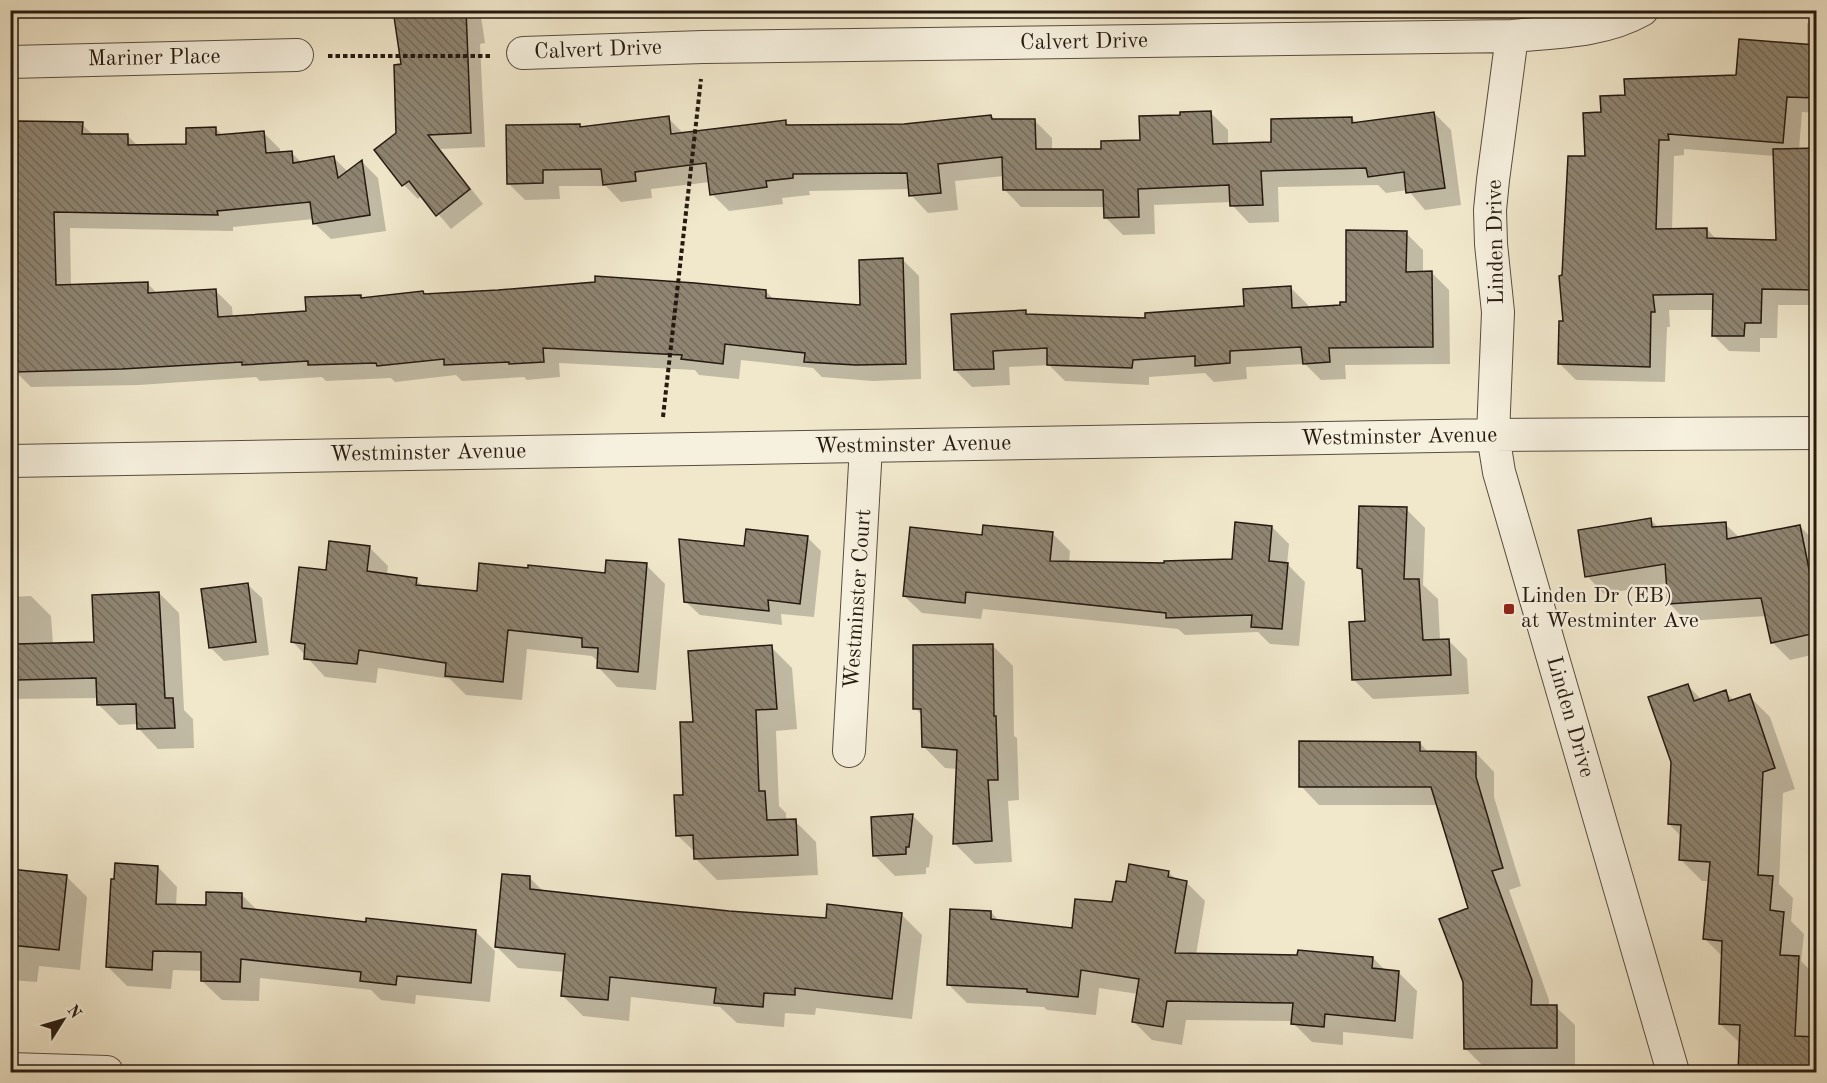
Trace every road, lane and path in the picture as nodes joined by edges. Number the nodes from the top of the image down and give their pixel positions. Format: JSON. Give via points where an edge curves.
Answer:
{"nodes":[{"id":1,"x":1642,"y":10,"type":"edge"},
{"id":2,"x":1512,"y":36,"type":"junction"},
{"id":3,"x":523,"y":53,"type":"joint"},
{"id":4,"x":297,"y":55,"type":"joint"},
{"id":5,"x":10,"y":62,"type":"edge"},
{"id":6,"x":701,"y":72,"type":"dead end"},
{"id":7,"x":663,"y":425,"type":"dead end"},
{"id":8,"x":1816,"y":433,"type":"edge"},
{"id":9,"x":1493,"y":435,"type":"junction"},
{"id":10,"x":866,"y":446,"type":"junction"},
{"id":11,"x":10,"y":461,"type":"edge"},
{"id":12,"x":849,"y":751,"type":"dead end"},
{"id":13,"x":10,"y":1069,"type":"edge"},
{"id":14,"x":107,"y":1072,"type":"edge"},
{"id":15,"x":1673,"y":1072,"type":"edge"}],
"edges":[{"from":1,"to":2,"type":"street","name":"Calvert Drive","via":[[1605,25]]},
{"from":2,"to":3,"type":"street","name":"Calvert Drive"},
{"from":2,"to":9,"type":"street","name":"Linden Drive","via":[[1490,210],[1498,312]]},
{"from":3,"to":4,"type":"path"},
{"from":4,"to":5,"type":"street","name":"Mariner Place"},
{"from":6,"to":7,"type":"path"},
{"from":8,"to":9,"type":"street","name":"Westminster Avenue"},
{"from":9,"to":10,"type":"street","name":"Westminster Avenue"},
{"from":9,"to":15,"type":"street","name":"Linden Drive","via":[[1498,472]]},
{"from":10,"to":11,"type":"street","name":"Westminster Avenue"},
{"from":10,"to":12,"type":"street","name":"Westminster Court"},
{"from":13,"to":14,"type":"street"}]}
